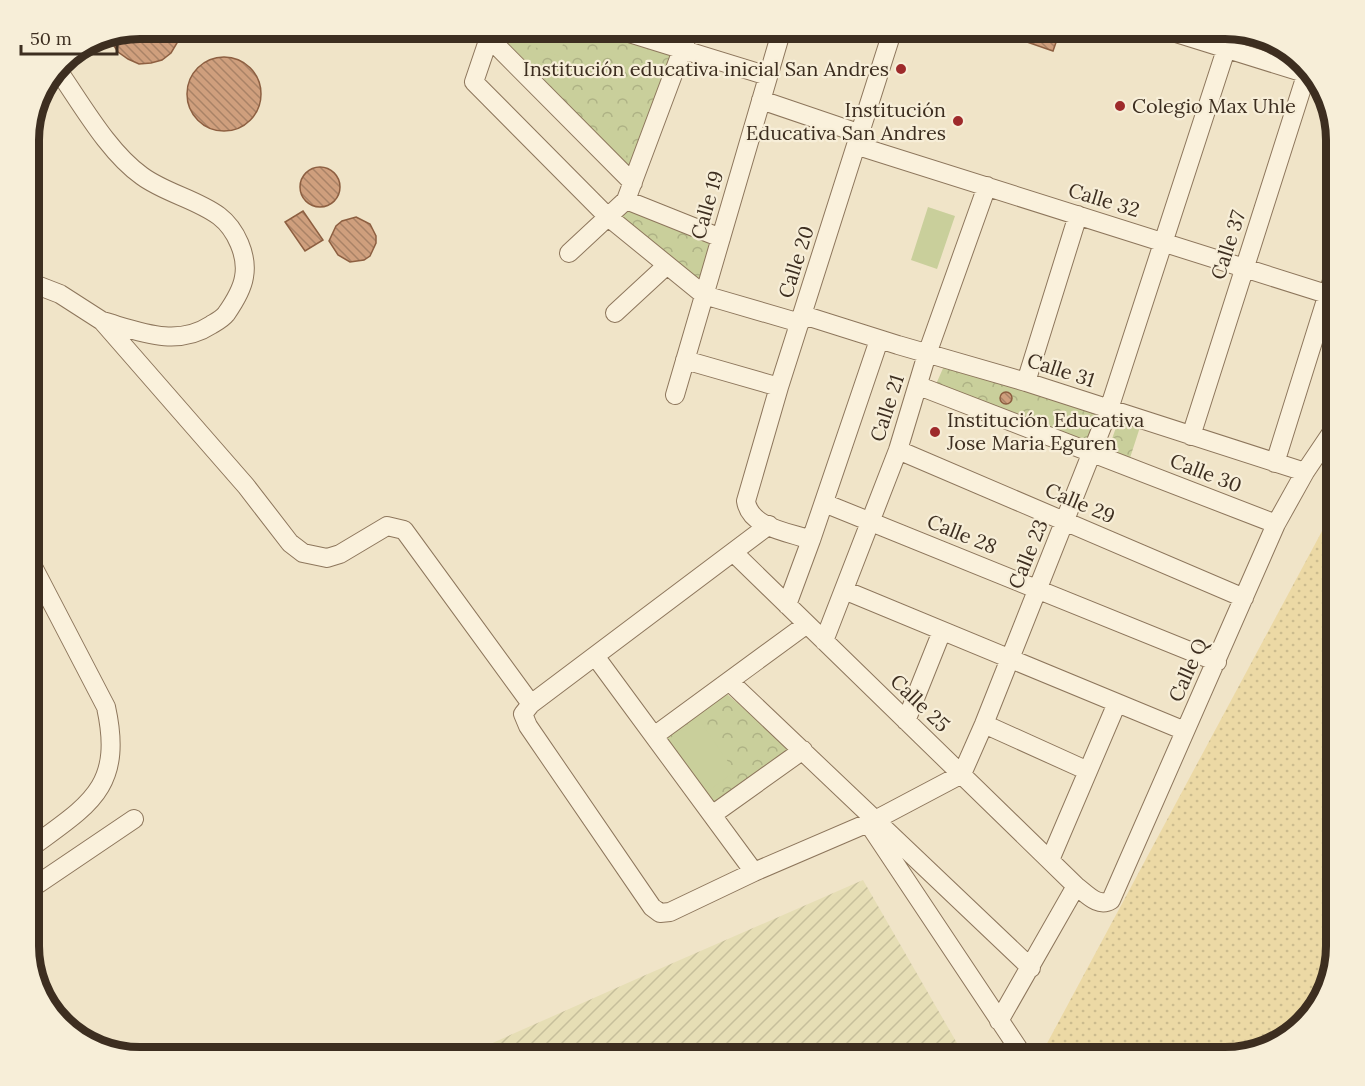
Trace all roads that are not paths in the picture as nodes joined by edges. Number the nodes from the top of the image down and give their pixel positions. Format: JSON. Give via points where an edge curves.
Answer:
{"nodes":[{"id":1,"x":488,"y":39,"type":"edge"},
{"id":2,"x":495,"y":39,"type":"edge"},
{"id":3,"x":650,"y":39,"type":"edge"},
{"id":4,"x":686,"y":39,"type":"edge"},
{"id":5,"x":779,"y":39,"type":"edge"},
{"id":6,"x":890,"y":39,"type":"edge"},
{"id":7,"x":1197,"y":39,"type":"edge"},
{"id":8,"x":1230,"y":39,"type":"edge"},
{"id":9,"x":1227,"y":49,"type":"junction"},
{"id":10,"x":683,"y":50,"type":"junction"},
{"id":11,"x":1297,"y":69,"type":"edge"},
{"id":12,"x":768,"y":76,"type":"junction"},
{"id":13,"x":62,"y":77,"type":"edge"},
{"id":14,"x":1307,"y":81,"type":"edge"},
{"id":15,"x":761,"y":100,"type":"junction"},
{"id":16,"x":860,"y":140,"type":"junction"},
{"id":17,"x":987,"y":186,"type":"junction"},
{"id":18,"x":630,"y":191,"type":"junction"},
{"id":19,"x":1078,"y":215,"type":"junction"},
{"id":20,"x":607,"y":216,"type":"junction"},
{"id":21,"x":721,"y":238,"type":"junction"},
{"id":22,"x":1163,"y":242,"type":"junction"},
{"id":23,"x":569,"y":253,"type":"dead end"},
{"id":24,"x":667,"y":265,"type":"junction"},
{"id":25,"x":1244,"y":268,"type":"junction"},
{"id":26,"x":39,"y":286,"type":"edge"},
{"id":27,"x":1326,"y":293,"type":"edge"},
{"id":28,"x":704,"y":295,"type":"junction"},
{"id":29,"x":615,"y":313,"type":"dead end"},
{"id":30,"x":1326,"y":313,"type":"edge"},
{"id":31,"x":801,"y":319,"type":"junction"},
{"id":32,"x":102,"y":321,"type":"junction"},
{"id":33,"x":879,"y":340,"type":"junction"},
{"id":34,"x":927,"y":354,"type":"junction"},
{"id":35,"x":685,"y":360,"type":"junction"},
{"id":36,"x":1026,"y":382,"type":"junction"},
{"id":37,"x":919,"y":386,"type":"junction"},
{"id":38,"x":779,"y":387,"type":"junction"},
{"id":39,"x":675,"y":395,"type":"dead end"},
{"id":40,"x":1109,"y":409,"type":"junction"},
{"id":41,"x":1191,"y":436,"type":"junction"},
{"id":42,"x":1326,"y":441,"type":"edge"},
{"id":43,"x":898,"y":450,"type":"junction"},
{"id":44,"x":1092,"y":454,"type":"junction"},
{"id":45,"x":1275,"y":463,"type":"junction"},
{"id":46,"x":1305,"y":472,"type":"junction"},
{"id":47,"x":824,"y":503,"type":"junction"},
{"id":48,"x":870,"y":522,"type":"junction"},
{"id":49,"x":1065,"y":522,"type":"junction"},
{"id":50,"x":1276,"y":524,"type":"junction"},
{"id":51,"x":769,"y":525,"type":"junction"},
{"id":52,"x":811,"y":540,"type":"junction"},
{"id":53,"x":733,"y":552,"type":"junction"},
{"id":54,"x":39,"y":578,"type":"edge"},
{"id":55,"x":1037,"y":589,"type":"junction"},
{"id":56,"x":844,"y":590,"type":"junction"},
{"id":57,"x":1244,"y":598,"type":"junction"},
{"id":58,"x":787,"y":605,"type":"junction"},
{"id":59,"x":807,"y":624,"type":"junction"},
{"id":60,"x":942,"y":631,"type":"junction"},
{"id":61,"x":824,"y":641,"type":"junction"},
{"id":62,"x":595,"y":656,"type":"junction"},
{"id":63,"x":1010,"y":659,"type":"junction"},
{"id":64,"x":1217,"y":662,"type":"junction"},
{"id":65,"x":729,"y":681,"type":"junction"},
{"id":66,"x":1117,"y":703,"type":"junction"},
{"id":67,"x":531,"y":704,"type":"junction"},
{"id":68,"x":906,"y":721,"type":"junction"},
{"id":69,"x":984,"y":724,"type":"junction"},
{"id":70,"x":1185,"y":731,"type":"junction"},
{"id":71,"x":654,"y":736,"type":"junction"},
{"id":72,"x":803,"y":750,"type":"junction"},
{"id":73,"x":1088,"y":771,"type":"junction"},
{"id":74,"x":962,"y":774,"type":"junction"},
{"id":75,"x":712,"y":815,"type":"junction"},
{"id":76,"x":134,"y":819,"type":"dead end"},
{"id":77,"x":872,"y":821,"type":"junction"},
{"id":78,"x":39,"y":839,"type":"edge"},
{"id":79,"x":1050,"y":860,"type":"junction"},
{"id":80,"x":754,"y":872,"type":"junction"},
{"id":81,"x":39,"y":883,"type":"edge"},
{"id":82,"x":1076,"y":886,"type":"junction"},
{"id":83,"x":1031,"y":968,"type":"junction"},
{"id":84,"x":999,"y":1021,"type":"junction"},
{"id":85,"x":1017,"y":1047,"type":"edge"}],
"edges":[{"from":1,"to":20,"type":"street","via":[[474,82]]},
{"from":2,"to":18,"type":"street"},
{"from":3,"to":10,"type":"street"},
{"from":4,"to":10,"type":"street"},
{"from":5,"to":12,"type":"street","name":"Calle 19"},
{"from":6,"to":16,"type":"street","name":"Calle 20"},
{"from":7,"to":9,"type":"street"},
{"from":8,"to":9,"type":"street","name":"Calle 23"},
{"from":9,"to":11,"type":"street"},
{"from":9,"to":22,"type":"street","name":"Calle 23"},
{"from":10,"to":12,"type":"street"},
{"from":10,"to":18,"type":"street"},
{"from":12,"to":15,"type":"street","name":"Calle 19"},
{"from":13,"to":32,"type":"street","via":[[117,154],[142,177],[220,217],[235,235],[243,255],[244,277],[236,298],[224,317],[200,333],[175,338]]},
{"from":14,"to":25,"type":"street","name":"Calle 37"},
{"from":15,"to":16,"type":"street","name":"Calle 32"},
{"from":15,"to":21,"type":"street","name":"Calle 19"},
{"from":16,"to":17,"type":"street","name":"Calle 32"},
{"from":16,"to":31,"type":"street","name":"Calle 20"},
{"from":17,"to":19,"type":"street","name":"Calle 32"},
{"from":17,"to":34,"type":"street","name":"Calle 21"},
{"from":18,"to":20,"type":"street"},
{"from":18,"to":21,"type":"street"},
{"from":19,"to":22,"type":"street","name":"Calle 32"},
{"from":19,"to":36,"type":"street"},
{"from":20,"to":23,"type":"street"},
{"from":20,"to":24,"type":"street"},
{"from":21,"to":28,"type":"street","name":"Calle 19"},
{"from":22,"to":25,"type":"street","name":"Calle 32"},
{"from":22,"to":40,"type":"street","name":"Calle 23"},
{"from":24,"to":28,"type":"street"},
{"from":24,"to":29,"type":"street"},
{"from":25,"to":27,"type":"street","name":"Calle 32"},
{"from":25,"to":41,"type":"street","name":"Calle 37"},
{"from":26,"to":32,"type":"street","via":[[60,294]]},
{"from":28,"to":31,"type":"street","name":"Calle 31"},
{"from":28,"to":35,"type":"street","name":"Calle 19"},
{"from":30,"to":45,"type":"street"},
{"from":31,"to":33,"type":"street","name":"Calle 31"},
{"from":31,"to":38,"type":"street","name":"Calle 20"},
{"from":32,"to":67,"type":"street","via":[[246,486],[290,543],[303,553],[327,558],[387,526],[404,530]]},
{"from":33,"to":34,"type":"street","name":"Calle 31"},
{"from":33,"to":47,"type":"street"},
{"from":34,"to":36,"type":"street","name":"Calle 31"},
{"from":34,"to":37,"type":"street","name":"Calle 21"},
{"from":35,"to":38,"type":"street"},
{"from":35,"to":39,"type":"street","name":"Calle 19"},
{"from":36,"to":40,"type":"street","name":"Calle 31"},
{"from":37,"to":43,"type":"street","name":"Calle 21"},
{"from":37,"to":44,"type":"street","name":"Calle 30"},
{"from":38,"to":51,"type":"street","name":"Calle 20","via":[[746,501],[754,519]]},
{"from":40,"to":41,"type":"street","name":"Calle 31"},
{"from":40,"to":44,"type":"street","name":"Calle 23"},
{"from":41,"to":45,"type":"street","name":"Calle 31"},
{"from":42,"to":46,"type":"street","name":"Calle Q"},
{"from":43,"to":48,"type":"street","name":"Calle 21"},
{"from":43,"to":49,"type":"street","name":"Calle 29"},
{"from":44,"to":49,"type":"street","name":"Calle 23"},
{"from":44,"to":50,"type":"street","name":"Calle 30"},
{"from":45,"to":46,"type":"street","name":"Calle 31"},
{"from":46,"to":50,"type":"street","name":"Calle Q"},
{"from":47,"to":48,"type":"street","name":"Calle 28"},
{"from":47,"to":52,"type":"street"},
{"from":48,"to":55,"type":"street","name":"Calle 28"},
{"from":48,"to":56,"type":"street","name":"Calle 21"},
{"from":49,"to":55,"type":"street","name":"Calle 23"},
{"from":49,"to":57,"type":"street","name":"Calle 29"},
{"from":50,"to":57,"type":"street","name":"Calle Q"},
{"from":51,"to":52,"type":"street"},
{"from":51,"to":53,"type":"street"},
{"from":52,"to":58,"type":"street"},
{"from":53,"to":58,"type":"street","name":"Calle 25"},
{"from":53,"to":62,"type":"street"},
{"from":54,"to":78,"type":"street","via":[[106,707],[112,732],[111,760],[102,783],[86,806]]},
{"from":55,"to":63,"type":"street","name":"Calle 23"},
{"from":55,"to":64,"type":"street","name":"Calle 28"},
{"from":56,"to":60,"type":"street"},
{"from":56,"to":61,"type":"street","name":"Calle 21"},
{"from":57,"to":64,"type":"street","name":"Calle Q"},
{"from":58,"to":59,"type":"street","name":"Calle 25"},
{"from":59,"to":61,"type":"street","name":"Calle 25"},
{"from":59,"to":65,"type":"street"},
{"from":60,"to":63,"type":"street"},
{"from":60,"to":68,"type":"street"},
{"from":61,"to":68,"type":"street","name":"Calle 25"},
{"from":62,"to":67,"type":"street"},
{"from":62,"to":71,"type":"street"},
{"from":63,"to":66,"type":"street"},
{"from":63,"to":69,"type":"street","name":"Calle 23"},
{"from":64,"to":70,"type":"street","name":"Calle Q"},
{"from":65,"to":71,"type":"street"},
{"from":65,"to":72,"type":"street"},
{"from":66,"to":70,"type":"street"},
{"from":66,"to":73,"type":"street"},
{"from":67,"to":80,"type":"street","via":[[523,714],[528,726],[652,907],[660,913],[670,912]]},
{"from":68,"to":74,"type":"street","name":"Calle 25"},
{"from":69,"to":73,"type":"street"},
{"from":69,"to":74,"type":"street","name":"Calle 23"},
{"from":70,"to":82,"type":"street","name":"Calle Q","via":[[1112,900],[1099,903]]},
{"from":71,"to":75,"type":"street"},
{"from":72,"to":75,"type":"street"},
{"from":72,"to":77,"type":"street"},
{"from":73,"to":79,"type":"street"},
{"from":74,"to":77,"type":"street"},
{"from":74,"to":79,"type":"street","name":"Calle 25"},
{"from":75,"to":80,"type":"street"},
{"from":76,"to":81,"type":"street"},
{"from":77,"to":80,"type":"street"},
{"from":77,"to":83,"type":"street"},
{"from":77,"to":84,"type":"street"},
{"from":79,"to":82,"type":"street","name":"Calle 25"},
{"from":82,"to":83,"type":"street"},
{"from":83,"to":84,"type":"street"},
{"from":84,"to":85,"type":"street"}]}
